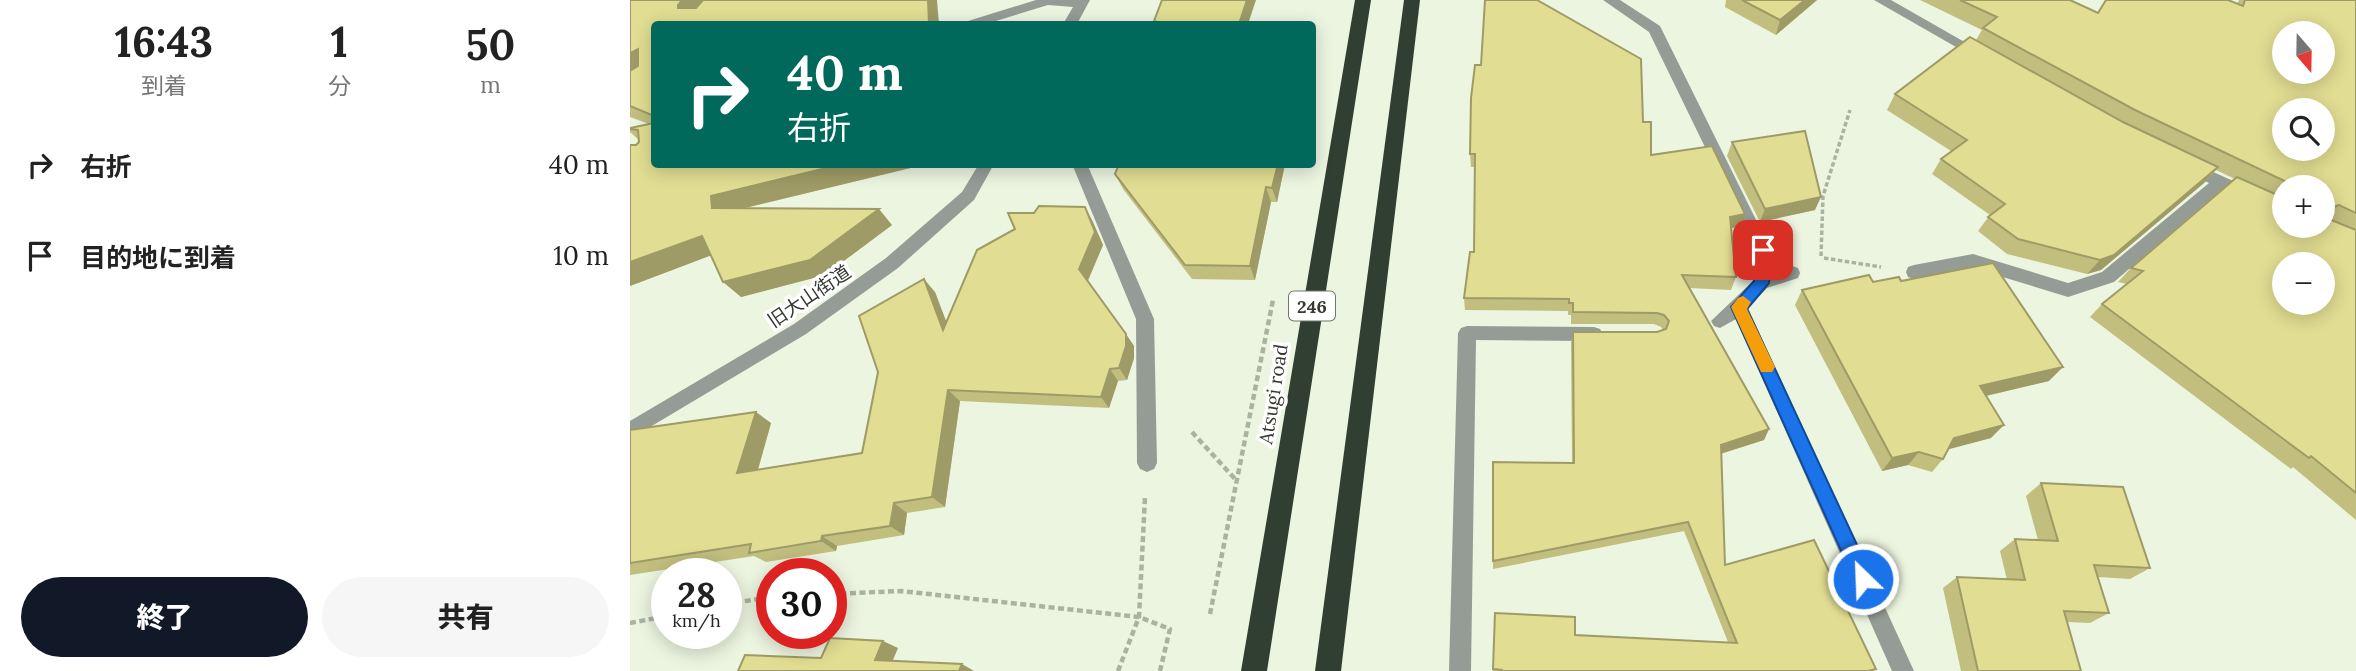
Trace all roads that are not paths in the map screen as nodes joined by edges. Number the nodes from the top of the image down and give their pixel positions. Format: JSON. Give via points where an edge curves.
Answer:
{"nodes":[{"id":1,"x":1363,"y":0,"type":"edge"},
{"id":2,"x":1412,"y":0,"type":"edge"},
{"id":3,"x":1610,"y":0,"type":"edge"},
{"id":4,"x":1881,"y":0,"type":"edge"},
{"id":5,"x":1083,"y":2,"type":"edge"},
{"id":6,"x":983,"y":21,"type":"edge"},
{"id":7,"x":1072,"y":21,"type":"edge"},
{"id":8,"x":1999,"y":66,"type":"edge"},
{"id":9,"x":2174,"y":159,"type":"edge"},
{"id":10,"x":985,"y":168,"type":"edge"},
{"id":11,"x":1081,"y":168,"type":"edge"},
{"id":12,"x":2220,"y":182,"type":"junction"},
{"id":13,"x":2272,"y":206,"type":"edge"},
{"id":14,"x":1914,"y":272,"type":"road end"},
{"id":15,"x":1793,"y":273,"type":"dead end"},
{"id":16,"x":1761,"y":283,"type":"junction"},
{"id":17,"x":1739,"y":307,"type":"junction"},
{"id":18,"x":1720,"y":321,"type":"dead end"},
{"id":19,"x":1614,"y":334,"type":"edge"},
{"id":20,"x":630,"y":431,"type":"edge"},
{"id":21,"x":1147,"y":463,"type":"road end"},
{"id":22,"x":1254,"y":671,"type":"edge"},
{"id":23,"x":1328,"y":671,"type":"edge"},
{"id":24,"x":1461,"y":671,"type":"edge"},
{"id":25,"x":1903,"y":671,"type":"edge"}],
"edges":[{"from":1,"to":22,"type":"highway","name":"Atsugi road","number":"246"},
{"from":2,"to":23,"type":"highway"},
{"from":3,"to":16,"type":"street","via":[[1655,29],[1763,250]]},
{"from":4,"to":8,"type":"street"},
{"from":5,"to":6,"type":"street","via":[[1046,1]]},
{"from":5,"to":7,"type":"street"},
{"from":9,"to":12,"type":"street"},
{"from":10,"to":20,"type":"street","name":"旧大山街道","via":[[968,196],[892,263],[800,329]]},
{"from":11,"to":21,"type":"street","via":[[1145,319]]},
{"from":12,"to":13,"type":"street"},
{"from":12,"to":14,"type":"street","via":[[2108,277],[2068,290],[1973,261]]},
{"from":15,"to":16,"type":"street"},
{"from":16,"to":17,"type":"street"},
{"from":17,"to":18,"type":"street"},
{"from":17,"to":25,"type":"street"},
{"from":19,"to":24,"type":"street","via":[[1466,333]]}]}
